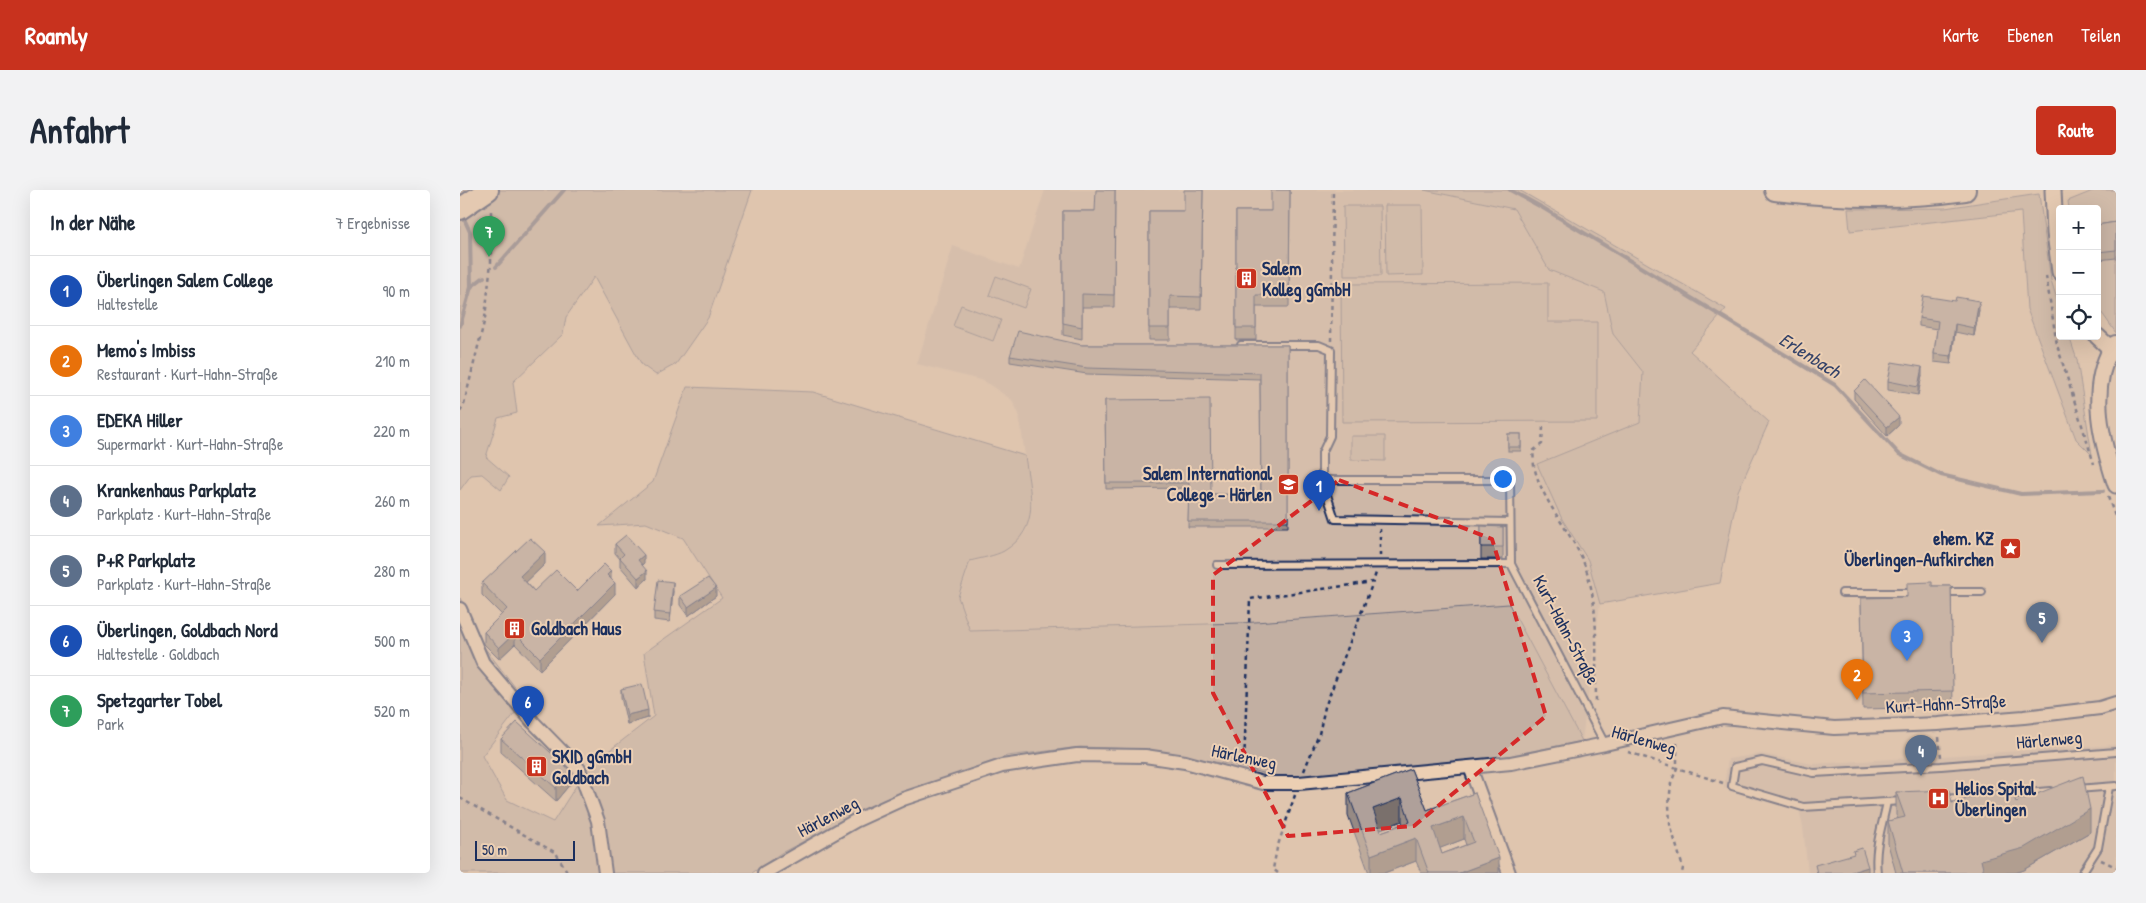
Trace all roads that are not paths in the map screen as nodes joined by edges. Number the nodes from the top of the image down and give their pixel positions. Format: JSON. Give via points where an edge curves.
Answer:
{"nodes":[{"id":1,"x":1775,"y":190,"type":"edge"},
{"id":2,"x":1965,"y":190,"type":"edge"},
{"id":3,"x":2052,"y":190,"type":"edge"},
{"id":4,"x":490,"y":194,"type":"edge"},
{"id":5,"x":460,"y":209,"type":"edge"},
{"id":6,"x":2053,"y":274,"type":"edge"},
{"id":7,"x":2108,"y":344,"type":"edge"},
{"id":8,"x":1231,"y":345,"type":"edge"},
{"id":9,"x":1322,"y":480,"type":"junction"},
{"id":10,"x":2112,"y":490,"type":"edge"},
{"id":11,"x":1510,"y":522,"type":"junction"},
{"id":12,"x":1512,"y":564,"type":"junction"},
{"id":13,"x":1217,"y":565,"type":"dead end"},
{"id":14,"x":1936,"y":592,"type":"edge"},
{"id":15,"x":1982,"y":592,"type":"dead end"},
{"id":16,"x":1842,"y":593,"type":"dead end"},
{"id":17,"x":1917,"y":593,"type":"edge"},
{"id":18,"x":460,"y":609,"type":"edge"},
{"id":19,"x":2116,"y":703,"type":"edge"},
{"id":20,"x":1605,"y":744,"type":"junction"},
{"id":21,"x":2116,"y":752,"type":"edge"},
{"id":22,"x":1470,"y":767,"type":"junction"},
{"id":23,"x":2112,"y":786,"type":"edge"},
{"id":24,"x":2072,"y":790,"type":"edge"},
{"id":25,"x":2054,"y":791,"type":"edge"},
{"id":26,"x":1999,"y":795,"type":"edge"},
{"id":27,"x":1989,"y":796,"type":"edge"},
{"id":28,"x":1933,"y":799,"type":"edge"},
{"id":29,"x":1915,"y":800,"type":"edge"},
{"id":30,"x":1887,"y":802,"type":"junction"},
{"id":31,"x":605,"y":873,"type":"edge"},
{"id":32,"x":764,"y":873,"type":"edge"},
{"id":33,"x":1509,"y":873,"type":"edge"},
{"id":34,"x":1877,"y":873,"type":"edge"},
{"id":35,"x":2082,"y":873,"type":"edge"}],
"edges":[{"from":1,"to":2,"type":"main road","via":[[1876,196]]},
{"from":3,"to":6,"type":"street"},
{"from":4,"to":5,"type":"main road"},
{"from":7,"to":10,"type":"street","via":[[2098,400]]},
{"from":8,"to":9,"type":"lane","via":[[1319,345],[1331,350],[1330,436],[1322,453]]},
{"from":9,"to":11,"type":"lane","via":[[1336,520]]},
{"from":9,"to":11,"type":"lane","name":"Kurt-Hahn-Straße","via":[[1510,480]]},
{"from":11,"to":12,"type":"lane","name":"Kurt-Hahn-Straße"},
{"from":12,"to":13,"type":"lane"},
{"from":12,"to":20,"type":"lane","name":"Kurt-Hahn-Straße"},
{"from":14,"to":15,"type":"lane"},
{"from":16,"to":17,"type":"lane"},
{"from":18,"to":31,"type":"street","via":[[483,663],[533,722],[579,769],[598,822]]},
{"from":19,"to":20,"type":"street","name":"Kurt-Hahn-Straße","via":[[2100,708],[2024,717],[1834,728],[1723,717]]},
{"from":20,"to":22,"type":"street","name":"Härlenweg","via":[[1511,763]]},
{"from":21,"to":30,"type":"lane","name":"Härlenweg","via":[[1814,772],[1762,761],[1735,767],[1732,786],[1803,807]]},
{"from":22,"to":32,"type":"street","name":"Härlenweg","via":[[1298,783],[1263,783],[1185,762],[1145,756],[1077,755],[1002,766],[903,799],[855,821]]},
{"from":22,"to":33,"type":"street"},
{"from":23,"to":24,"type":"lane"},
{"from":23,"to":35,"type":"lane","via":[[2098,848]]},
{"from":25,"to":26,"type":"lane"},
{"from":27,"to":28,"type":"lane"},
{"from":29,"to":30,"type":"lane"},
{"from":30,"to":34,"type":"lane","via":[[1877,838]]}]}
